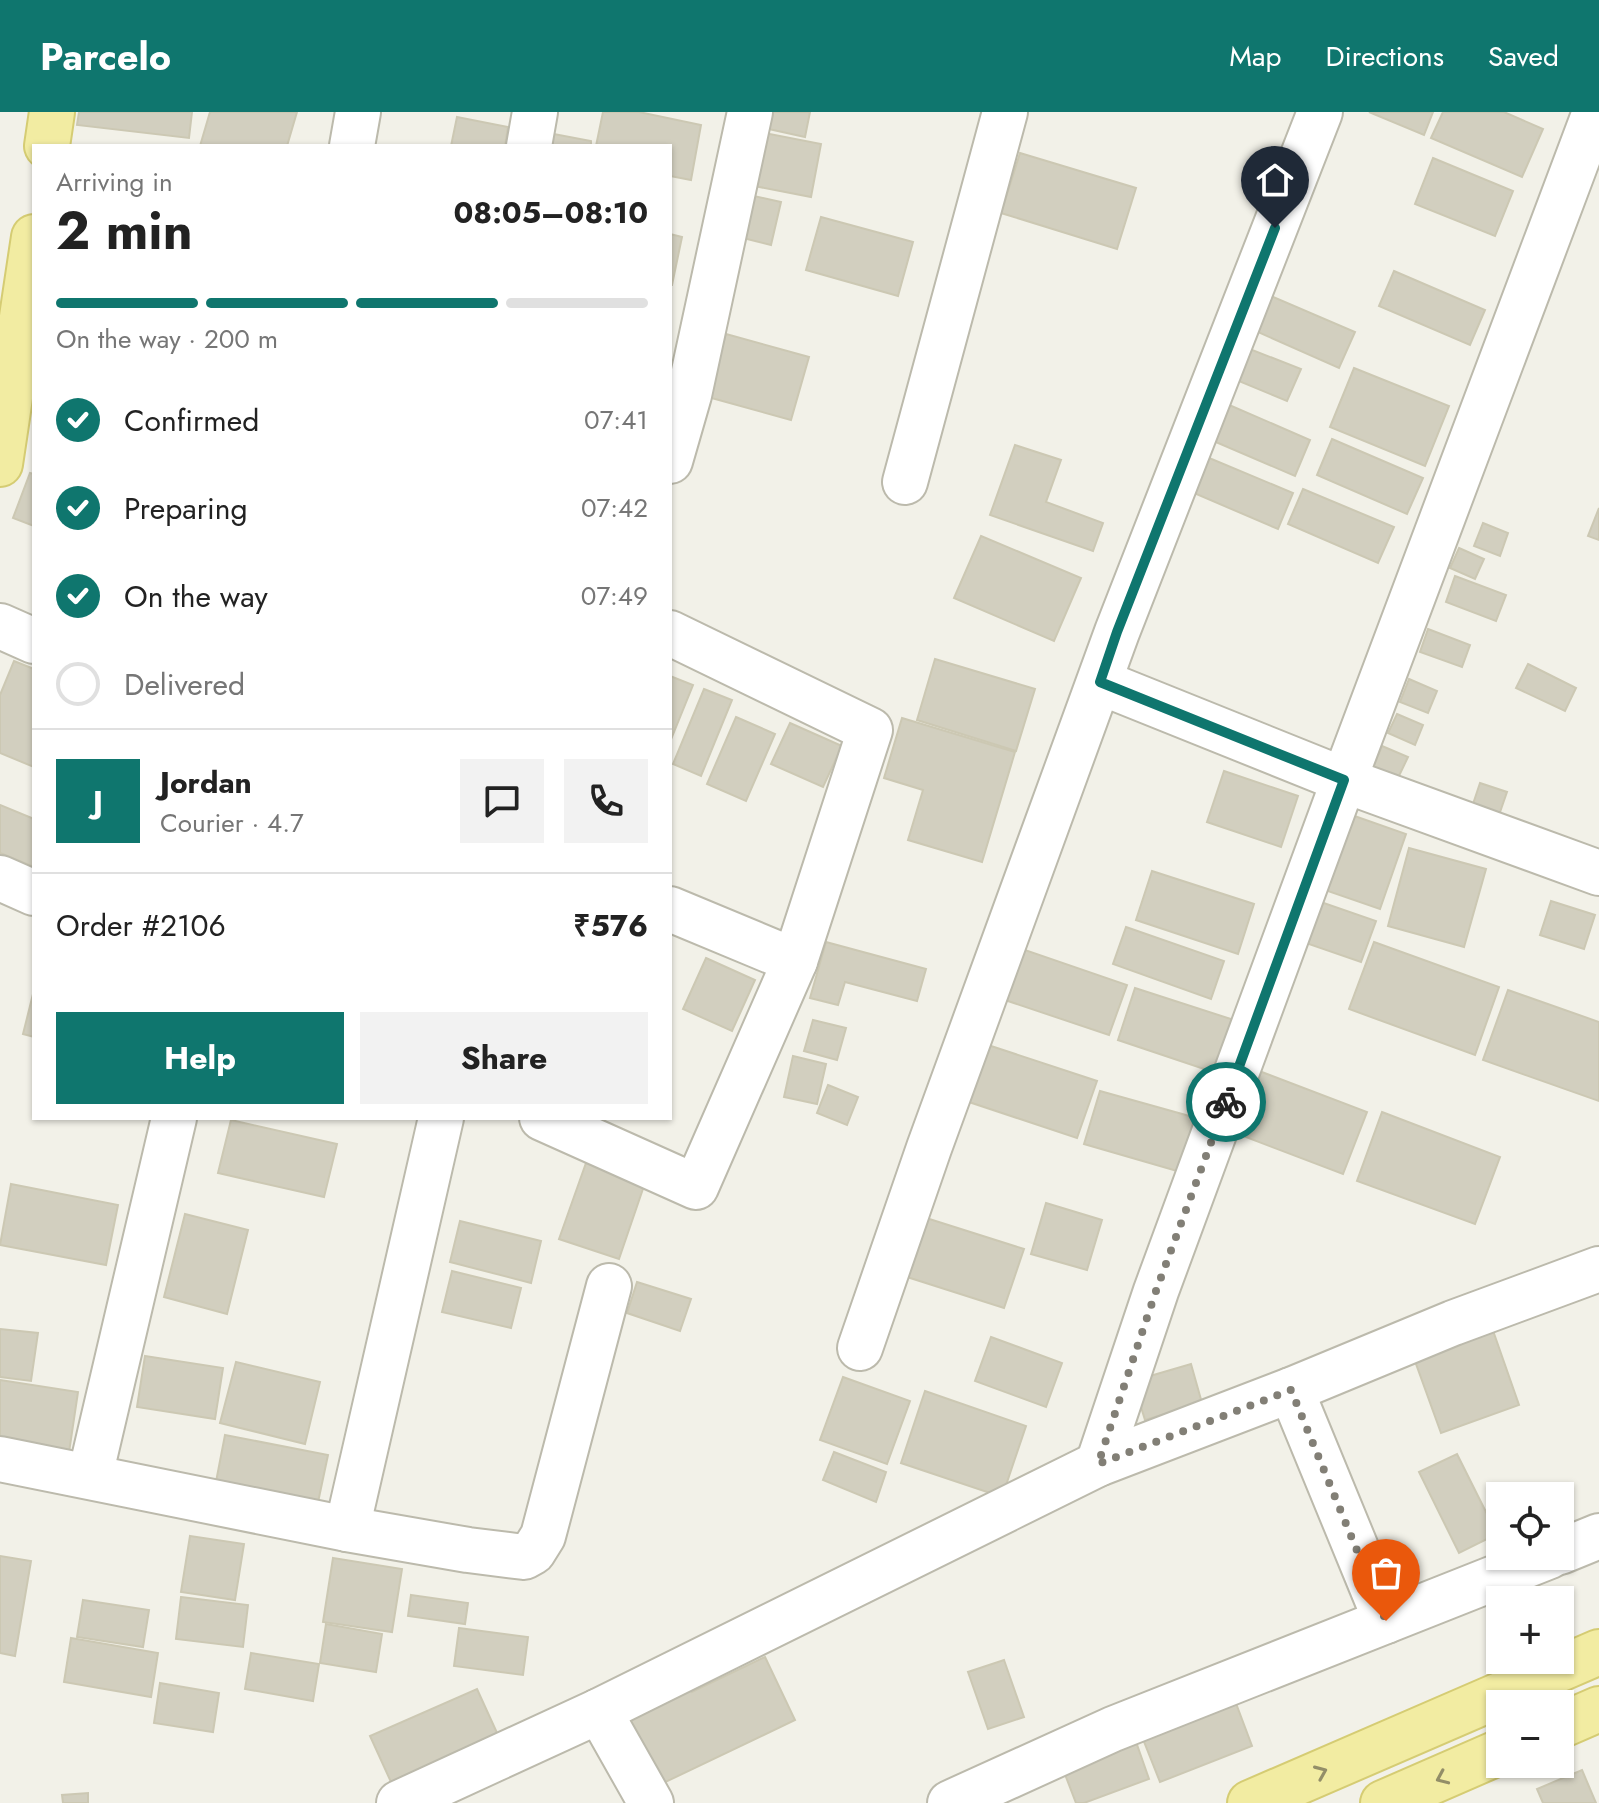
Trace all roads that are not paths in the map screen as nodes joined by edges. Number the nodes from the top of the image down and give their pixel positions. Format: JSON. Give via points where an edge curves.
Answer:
{"nodes":[{"id":1,"x":358,"y":112,"type":"edge"},
{"id":2,"x":535,"y":112,"type":"edge"},
{"id":3,"x":750,"y":112,"type":"edge"},
{"id":4,"x":1005,"y":112,"type":"edge"},
{"id":5,"x":1320,"y":112,"type":"edge"},
{"id":6,"x":1595,"y":112,"type":"edge"},
{"id":7,"x":352,"y":144,"type":"edge"},
{"id":8,"x":529,"y":144,"type":"edge"},
{"id":9,"x":32,"y":251,"type":"edge"},
{"id":10,"x":16,"y":367,"type":"edge"},
{"id":11,"x":680,"y":391,"type":"edge"},
{"id":12,"x":672,"y":447,"type":"edge"},
{"id":13,"x":0,"y":464,"type":"edge"},
{"id":14,"x":905,"y":482,"type":"dead end"},
{"id":15,"x":0,"y":626,"type":"edge"},
{"id":16,"x":672,"y":634,"type":"edge"},
{"id":17,"x":32,"y":640,"type":"edge"},
{"id":18,"x":1100,"y":682,"type":"junction"},
{"id":19,"x":1344,"y":780,"type":"junction"},
{"id":20,"x":1598,"y":870,"type":"edge"},
{"id":21,"x":0,"y":878,"type":"edge"},
{"id":22,"x":32,"y":892,"type":"edge"},
{"id":23,"x":672,"y":910,"type":"edge"},
{"id":24,"x":795,"y":961,"type":"junction"},
{"id":25,"x":174,"y":1120,"type":"edge"},
{"id":26,"x":441,"y":1120,"type":"edge"},
{"id":27,"x":546,"y":1120,"type":"edge"},
{"id":28,"x":1599,"y":1269,"type":"edge"},
{"id":29,"x":609,"y":1286,"type":"dead end"},
{"id":30,"x":860,"y":1348,"type":"dead end"},
{"id":31,"x":1291,"y":1390,"type":"junction"},
{"id":32,"x":0,"y":1459,"type":"edge"},
{"id":33,"x":1098,"y":1464,"type":"junction"},
{"id":34,"x":90,"y":1476,"type":"junction"},
{"id":35,"x":347,"y":1529,"type":"junction"},
{"id":36,"x":1599,"y":1536,"type":"edge"},
{"id":37,"x":1574,"y":1546,"type":"edge"},
{"id":38,"x":1515,"y":1570,"type":"edge"},
{"id":39,"x":1386,"y":1621,"type":"junction"},
{"id":40,"x":1599,"y":1652,"type":"edge"},
{"id":41,"x":1599,"y":1709,"type":"edge"},
{"id":42,"x":599,"y":1711,"type":"junction"},
{"id":43,"x":1574,"y":1720,"type":"edge"},
{"id":44,"x":1486,"y":1758,"type":"edge"},
{"id":45,"x":399,"y":1803,"type":"edge"},
{"id":46,"x":651,"y":1803,"type":"edge"},
{"id":47,"x":950,"y":1803,"type":"edge"},
{"id":48,"x":1250,"y":1803,"type":"edge"},
{"id":49,"x":1383,"y":1803,"type":"edge"}],
"edges":[{"from":1,"to":7,"type":"street"},
{"from":2,"to":8,"type":"street"},
{"from":3,"to":11,"type":"street"},
{"from":4,"to":14,"type":"street"},
{"from":5,"to":18,"type":"street"},
{"from":6,"to":19,"type":"street"},
{"from":9,"to":10,"type":"main road"},
{"from":10,"to":13,"type":"main road"},
{"from":11,"to":12,"type":"street"},
{"from":15,"to":17,"type":"street"},
{"from":16,"to":24,"type":"street","via":[[870,730]]},
{"from":18,"to":19,"type":"street"},
{"from":18,"to":30,"type":"street"},
{"from":19,"to":20,"type":"street"},
{"from":19,"to":33,"type":"street"},
{"from":21,"to":22,"type":"street"},
{"from":23,"to":24,"type":"street"},
{"from":24,"to":27,"type":"street","via":[[696,1187]]},
{"from":25,"to":34,"type":"street"},
{"from":26,"to":35,"type":"street"},
{"from":28,"to":31,"type":"street"},
{"from":29,"to":35,"type":"street","via":[[543,1536],[533,1552],[524,1557],[482,1552]]},
{"from":31,"to":33,"type":"street"},
{"from":31,"to":39,"type":"street"},
{"from":32,"to":34,"type":"street"},
{"from":33,"to":42,"type":"street"},
{"from":34,"to":35,"type":"street"},
{"from":36,"to":37,"type":"street"},
{"from":38,"to":39,"type":"street"},
{"from":39,"to":47,"type":"street","via":[[1113,1729]]},
{"from":48,"to":40,"type":"main road","one_way":true},
{"from":41,"to":43,"type":"main road"},
{"from":42,"to":45,"type":"street"},
{"from":42,"to":46,"type":"street"},
{"from":44,"to":49,"type":"main road","one_way":true}]}
